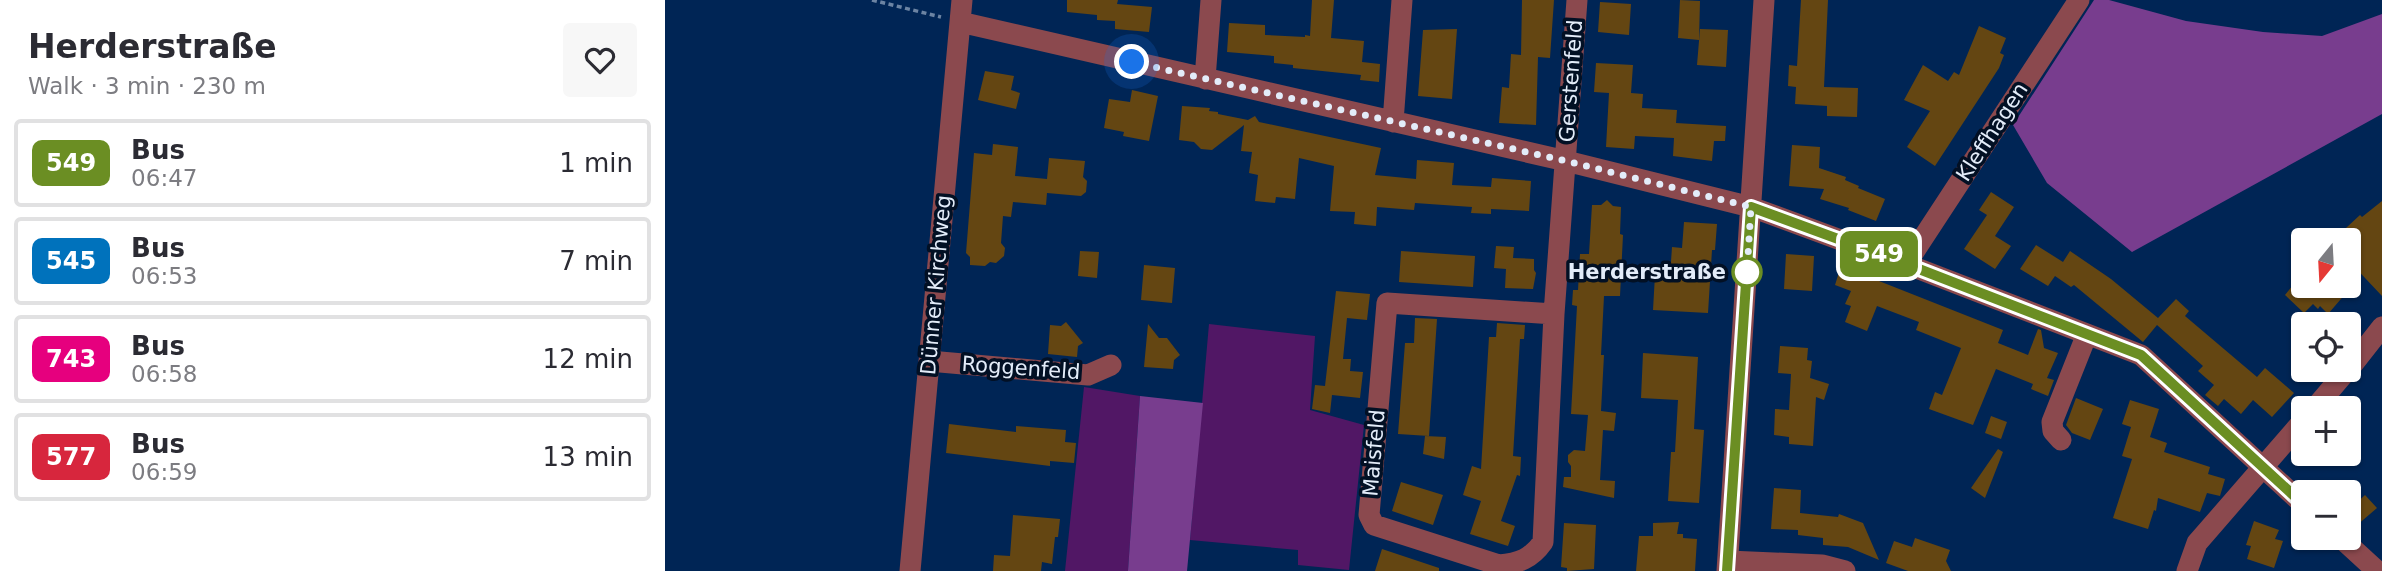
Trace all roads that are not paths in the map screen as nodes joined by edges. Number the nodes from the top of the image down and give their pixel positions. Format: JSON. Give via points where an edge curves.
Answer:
{"nodes":[{"id":1,"x":962,"y":0,"type":"edge"},
{"id":2,"x":1211,"y":0,"type":"edge"},
{"id":3,"x":1402,"y":0,"type":"edge"},
{"id":4,"x":1577,"y":0,"type":"edge"},
{"id":5,"x":1764,"y":0,"type":"edge"},
{"id":6,"x":2079,"y":0,"type":"edge"},
{"id":7,"x":960,"y":22,"type":"junction"},
{"id":8,"x":1205,"y":79,"type":"junction"},
{"id":9,"x":1393,"y":122,"type":"junction"},
{"id":10,"x":1566,"y":161,"type":"junction"},
{"id":11,"x":1751,"y":207,"type":"junction"},
{"id":12,"x":1906,"y":264,"type":"junction"},
{"id":13,"x":1554,"y":314,"type":"junction"},
{"id":14,"x":2382,"y":327,"type":"edge"},
{"id":15,"x":2087,"y":334,"type":"junction"},
{"id":16,"x":2361,"y":353,"type":"edge"},
{"id":17,"x":929,"y":361,"type":"junction"},
{"id":18,"x":1111,"y":365,"type":"dead end"},
{"id":19,"x":2337,"y":382,"type":"edge"},
{"id":20,"x":2325,"y":396,"type":"edge"},
{"id":21,"x":2291,"y":435,"type":"edge"},
{"id":22,"x":2061,"y":440,"type":"dead end"},
{"id":23,"x":2263,"y":467,"type":"junction"},
{"id":24,"x":2291,"y":493,"type":"edge"},
{"id":25,"x":2354,"y":550,"type":"edge"},
{"id":26,"x":1728,"y":566,"type":"edge"},
{"id":27,"x":910,"y":571,"type":"edge"},
{"id":28,"x":1845,"y":571,"type":"edge"},
{"id":29,"x":2187,"y":571,"type":"edge"},
{"id":30,"x":2377,"y":571,"type":"edge"}],
"edges":[{"from":1,"to":7,"type":"street","name":"Dünner Kirchweg"},
{"from":2,"to":8,"type":"street"},
{"from":3,"to":9,"type":"street"},
{"from":4,"to":10,"type":"street","name":"Gerstenfeld"},
{"from":5,"to":11,"type":"street"},
{"from":6,"to":12,"type":"street","name":"Kleffhagen"},
{"from":7,"to":8,"type":"street"},
{"from":7,"to":17,"type":"street","name":"Dünner Kirchweg"},
{"from":8,"to":9,"type":"street"},
{"from":9,"to":10,"type":"street"},
{"from":10,"to":11,"type":"street"},
{"from":10,"to":13,"type":"street","name":"Maisfeld"},
{"from":11,"to":12,"type":"street"},
{"from":11,"to":26,"type":"street"},
{"from":12,"to":15,"type":"street"},
{"from":13,"to":13,"type":"street","name":"Maisfeld","via":[[1543,542],[1533,555],[1517,564],[1499,565],[1374,525],[1369,515],[1387,303]]},
{"from":14,"to":16,"type":"street"},
{"from":15,"to":22,"type":"street","via":[[2052,422]]},
{"from":15,"to":23,"type":"street","via":[[2141,355]]},
{"from":17,"to":18,"type":"street","name":"Roggenfeld","via":[[1088,374]]},
{"from":17,"to":27,"type":"street","name":"Dünner Kirchweg"},
{"from":19,"to":20,"type":"street"},
{"from":21,"to":23,"type":"street"},
{"from":23,"to":24,"type":"street"},
{"from":23,"to":29,"type":"street","via":[[2197,543]]},
{"from":25,"to":30,"type":"street"},
{"from":26,"to":28,"type":"street","via":[[1822,565]]}]}
